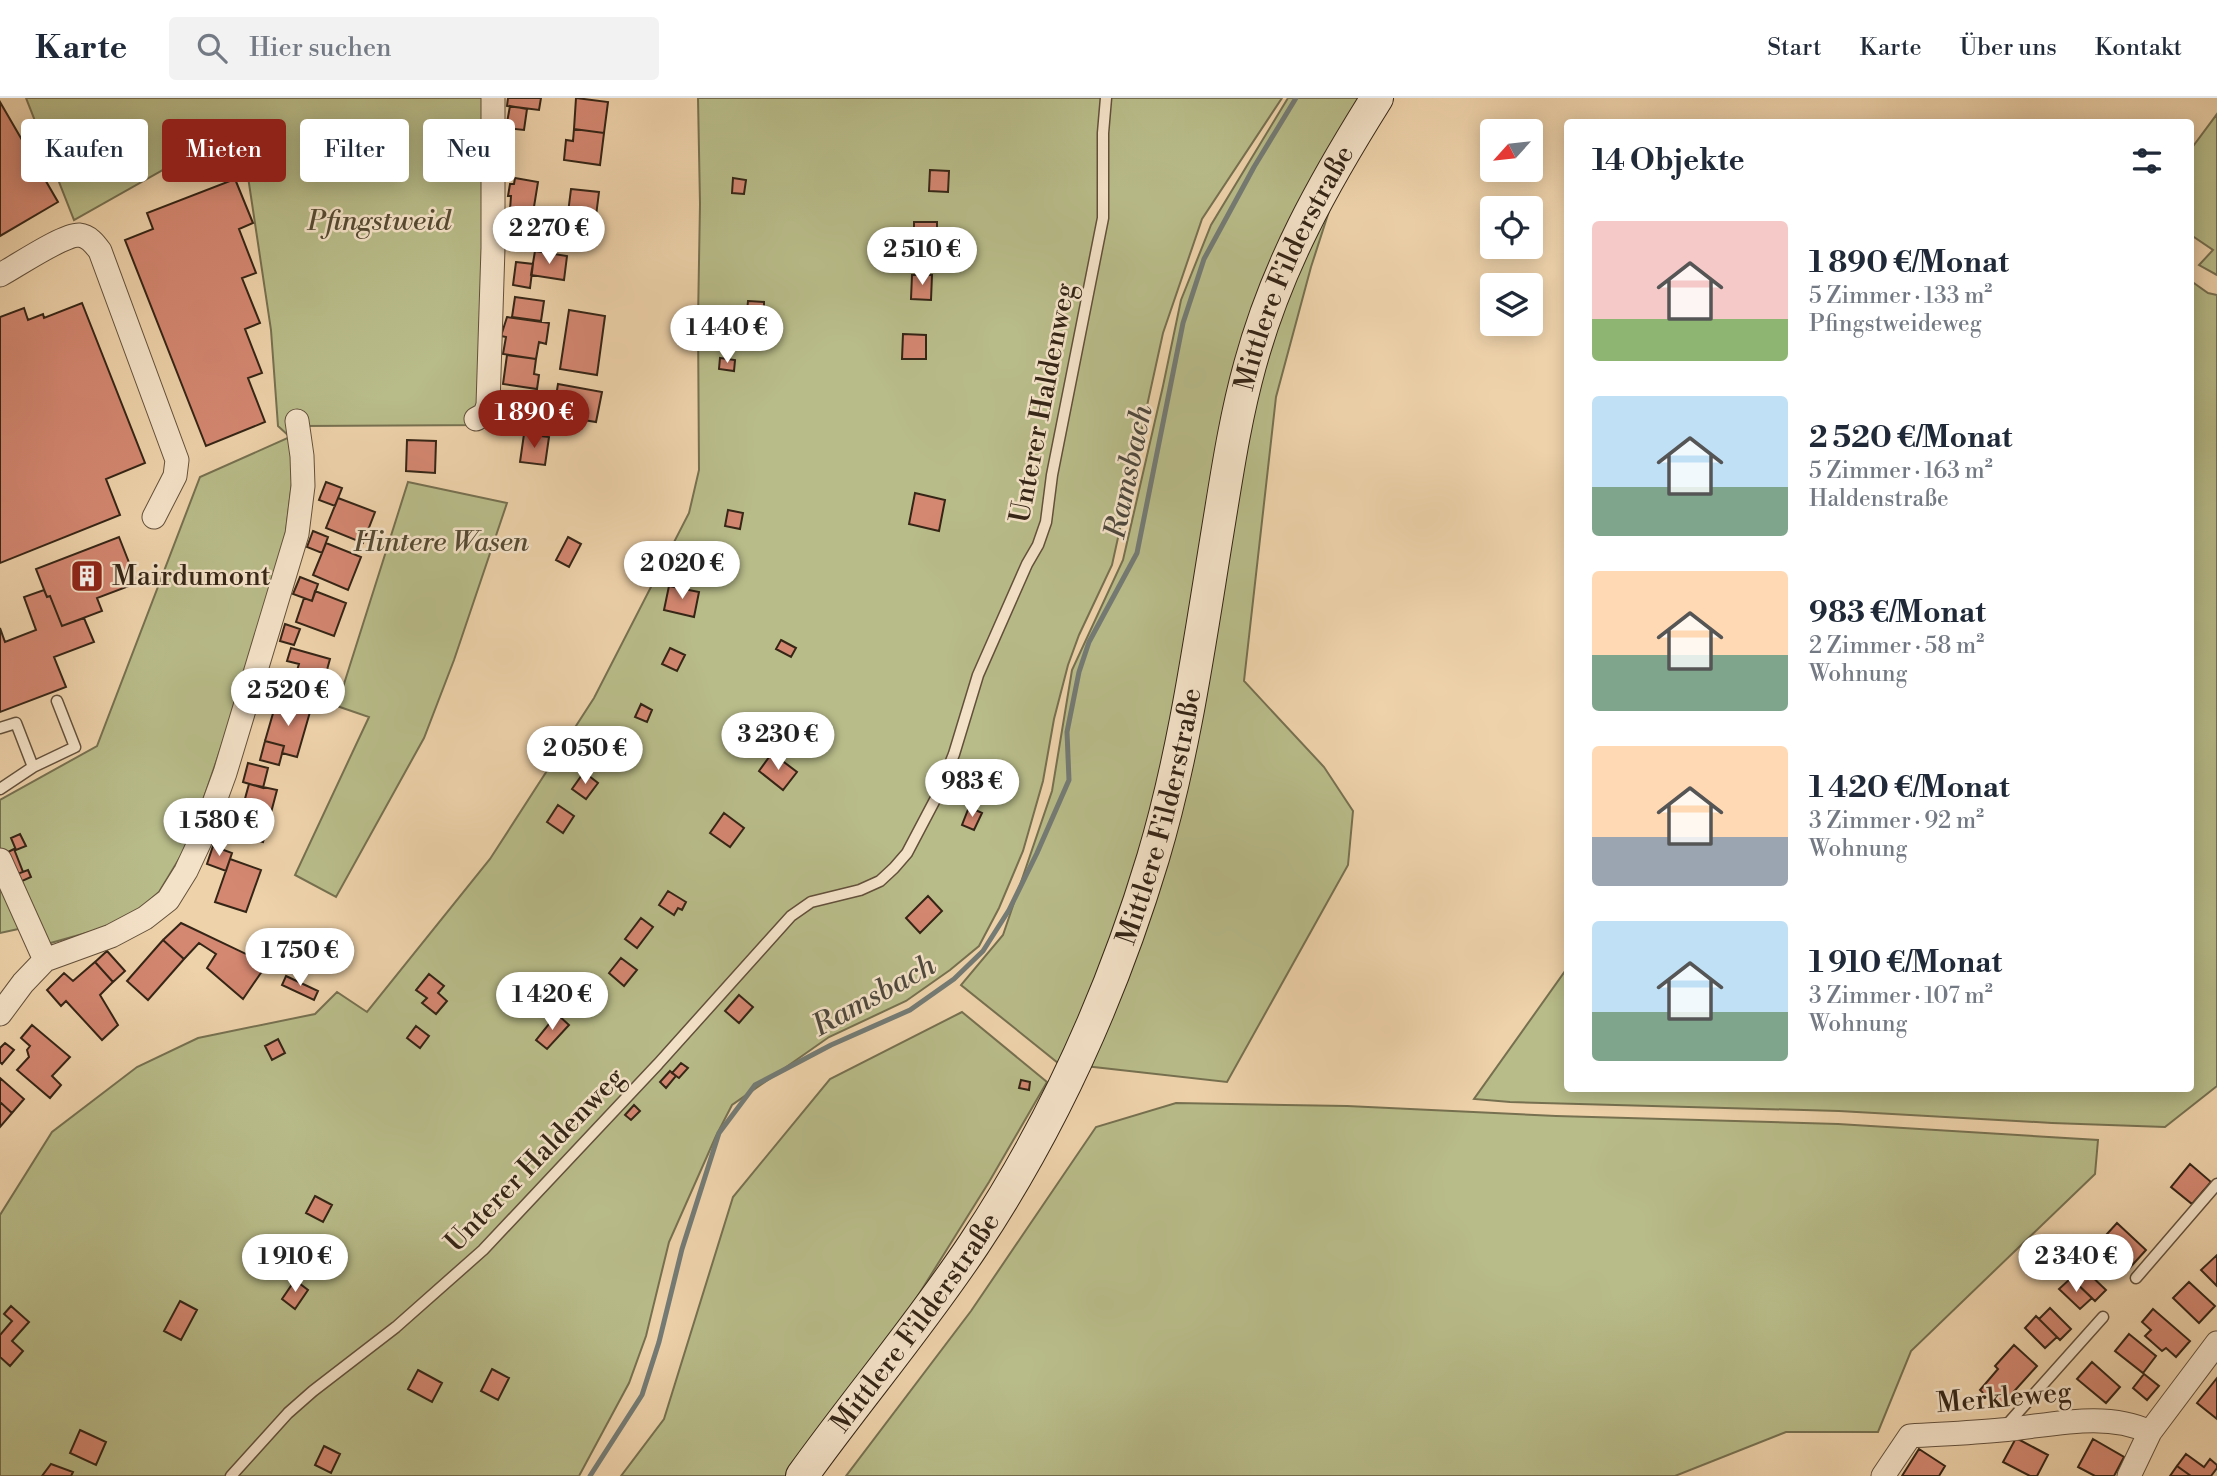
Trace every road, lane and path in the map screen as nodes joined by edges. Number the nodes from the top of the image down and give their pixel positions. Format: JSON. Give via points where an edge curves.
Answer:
{"nodes":[{"id":1,"x":493,"y":98,"type":"edge"},
{"id":2,"x":1106,"y":98,"type":"edge"},
{"id":3,"x":1377,"y":98,"type":"edge"},
{"id":4,"x":0,"y":275,"type":"edge"},
{"id":5,"x":475,"y":419,"type":"dead end"},
{"id":6,"x":298,"y":421,"type":"dead end"},
{"id":7,"x":154,"y":517,"type":"dead end"},
{"id":8,"x":57,"y":701,"type":"dead end"},
{"id":9,"x":0,"y":728,"type":"edge"},
{"id":10,"x":33,"y":767,"type":"junction"},
{"id":11,"x":0,"y":789,"type":"edge"},
{"id":12,"x":0,"y":860,"type":"edge"},
{"id":13,"x":45,"y":960,"type":"junction"},
{"id":14,"x":0,"y":1014,"type":"edge"},
{"id":15,"x":2217,"y":1184,"type":"edge"},
{"id":16,"x":2136,"y":1278,"type":"dead end"},
{"id":17,"x":2103,"y":1317,"type":"dead end"},
{"id":18,"x":2217,"y":1343,"type":"edge"},
{"id":19,"x":2002,"y":1430,"type":"junction"},
{"id":20,"x":2150,"y":1432,"type":"junction"},
{"id":21,"x":232,"y":1476,"type":"edge"},
{"id":22,"x":802,"y":1476,"type":"edge"},
{"id":23,"x":1883,"y":1476,"type":"edge"},
{"id":24,"x":2129,"y":1476,"type":"edge"}],
"edges":[{"from":1,"to":5,"type":"street","via":[[488,405],[485,414]]},
{"from":2,"to":21,"type":"lane","name":"Unterer Haldenweg","via":[[1103,218],[1046,522],[978,675],[937,796],[907,853],[880,881],[811,902],[791,916],[483,1251],[288,1413]]},
{"from":3,"to":22,"type":"main road","name":"Mittlere Filderstraße","via":[[1301,228],[1250,365],[1232,443],[1177,762],[1125,944],[1098,1013],[1023,1163],[975,1243]]},
{"from":4,"to":7,"type":"street","via":[[66,238],[84,236],[95,244],[177,460],[176,476]]},
{"from":6,"to":13,"type":"street","via":[[303,486],[297,534],[193,856],[157,911],[128,928]]},
{"from":8,"to":10,"type":"lane","via":[[75,747]]},
{"from":9,"to":10,"type":"lane","via":[[16,723]]},
{"from":10,"to":11,"type":"lane"},
{"from":12,"to":13,"type":"street"},
{"from":13,"to":14,"type":"street"},
{"from":15,"to":16,"type":"lane"},
{"from":17,"to":19,"type":"lane"},
{"from":18,"to":20,"type":"street"},
{"from":19,"to":20,"type":"street","name":"Merkleweg","via":[[2089,1421],[2135,1425]]},
{"from":19,"to":23,"type":"street","name":"Merkleweg","via":[[1910,1436]]},
{"from":20,"to":24,"type":"street"}]}
